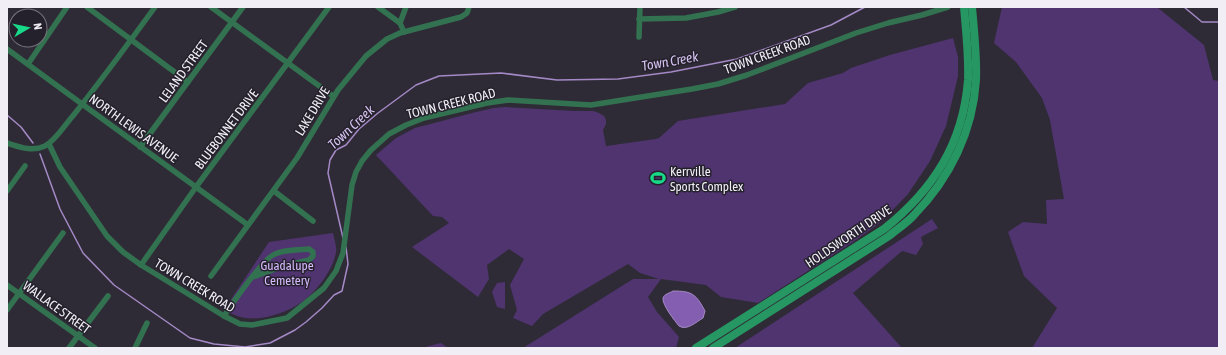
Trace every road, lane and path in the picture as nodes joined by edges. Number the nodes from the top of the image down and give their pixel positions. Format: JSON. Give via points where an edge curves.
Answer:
{"nodes":[{"id":1,"x":67,"y":7,"type":"edge"},
{"id":2,"x":87,"y":7,"type":"edge"},
{"id":3,"x":155,"y":7,"type":"edge"},
{"id":4,"x":211,"y":7,"type":"edge"},
{"id":5,"x":243,"y":7,"type":"edge"},
{"id":6,"x":329,"y":7,"type":"edge"},
{"id":7,"x":378,"y":7,"type":"edge"},
{"id":8,"x":406,"y":7,"type":"edge"},
{"id":9,"x":469,"y":7,"type":"edge"},
{"id":10,"x":640,"y":7,"type":"edge"},
{"id":11,"x":735,"y":7,"type":"edge"},
{"id":12,"x":948,"y":7,"type":"edge"},
{"id":13,"x":964,"y":7,"type":"edge"},
{"id":14,"x":972,"y":7,"type":"edge"},
{"id":15,"x":969,"y":18,"type":"junction"},
{"id":16,"x":639,"y":19,"type":"junction"},
{"id":17,"x":231,"y":23,"type":"junction"},
{"id":18,"x":400,"y":23,"type":"junction"},
{"id":19,"x":404,"y":32,"type":"junction"},
{"id":20,"x":640,"y":38,"type":"dead end"},
{"id":21,"x":131,"y":40,"type":"junction"},
{"id":22,"x":7,"y":49,"type":"edge"},
{"id":23,"x":28,"y":64,"type":"junction"},
{"id":24,"x":288,"y":64,"type":"junction"},
{"id":25,"x":188,"y":82,"type":"junction"},
{"id":26,"x":333,"y":96,"type":"junction"},
{"id":27,"x":82,"y":104,"type":"junction"},
{"id":28,"x":7,"y":143,"type":"edge"},
{"id":29,"x":48,"y":144,"type":"junction"},
{"id":30,"x":140,"y":147,"type":"junction"},
{"id":31,"x":25,"y":166,"type":"dead end"},
{"id":32,"x":196,"y":187,"type":"junction"},
{"id":33,"x":7,"y":191,"type":"edge"},
{"id":34,"x":274,"y":191,"type":"junction"},
{"id":35,"x":313,"y":221,"type":"dead end"},
{"id":36,"x":248,"y":225,"type":"junction"},
{"id":37,"x":63,"y":233,"type":"dead end"},
{"id":38,"x":141,"y":265,"type":"junction"},
{"id":39,"x":211,"y":276,"type":"dead end"},
{"id":40,"x":253,"y":277,"type":"junction"},
{"id":41,"x":7,"y":285,"type":"edge"},
{"id":42,"x":19,"y":293,"type":"junction"},
{"id":43,"x":108,"y":296,"type":"dead end"},
{"id":44,"x":7,"y":310,"type":"edge"},
{"id":45,"x":224,"y":316,"type":"junction"},
{"id":46,"x":147,"y":323,"type":"dead end"},
{"id":47,"x":734,"y":329,"type":"junction"},
{"id":48,"x":78,"y":336,"type":"junction"},
{"id":49,"x":69,"y":348,"type":"edge"},
{"id":50,"x":95,"y":348,"type":"edge"},
{"id":51,"x":135,"y":348,"type":"edge"},
{"id":52,"x":696,"y":348,"type":"edge"},
{"id":53,"x":713,"y":348,"type":"edge"}],
"edges":[{"from":1,"to":23,"type":"street"},
{"from":2,"to":21,"type":"street"},
{"from":3,"to":21,"type":"street"},
{"from":4,"to":17,"type":"street"},
{"from":5,"to":17,"type":"street","name":"LELAND STREET"},
{"from":6,"to":24,"type":"street","name":"BLUEBONNET DRIVE"},
{"from":7,"to":18,"type":"street"},
{"from":8,"to":18,"type":"street"},
{"from":9,"to":19,"type":"street","name":"LAKE DRIVE","via":[[467,13],[461,16]]},
{"from":10,"to":16,"type":"street"},
{"from":11,"to":16,"type":"street","via":[[686,18]]},
{"from":12,"to":45,"type":"street","name":"TOWN CREEK ROAD","via":[[856,33],[718,84],[591,105],[508,100],[424,118],[406,125],[389,134],[371,150],[356,172],[344,249],[336,271],[324,288],[287,318],[252,325],[240,324]]},
{"from":13,"to":15,"type":"main road","name":"HOLDSWORTH DRIVE"},
{"from":14,"to":15,"type":"main road","name":"HOLDSWORTH DRIVE"},
{"from":15,"to":47,"type":"main road","name":"HOLDSWORTH DRIVE","via":[[966,98],[956,136],[948,156],[934,178],[920,196],[884,229]]},
{"from":16,"to":20,"type":"street"},
{"from":17,"to":24,"type":"street"},
{"from":17,"to":25,"type":"street","name":"LELAND STREET"},
{"from":18,"to":19,"type":"street"},
{"from":19,"to":26,"type":"street","name":"LAKE DRIVE","via":[[387,39],[366,56]]},
{"from":21,"to":25,"type":"street"},
{"from":21,"to":27,"type":"street"},
{"from":22,"to":23,"type":"street","name":"NORTH LEWIS AVENUE"},
{"from":23,"to":27,"type":"street","name":"NORTH LEWIS AVENUE"},
{"from":24,"to":26,"type":"street"},
{"from":24,"to":32,"type":"street","name":"BLUEBONNET DRIVE"},
{"from":25,"to":30,"type":"street","name":"LELAND STREET"},
{"from":26,"to":34,"type":"street","name":"LAKE DRIVE","via":[[297,158]]},
{"from":27,"to":29,"type":"street"},
{"from":27,"to":30,"type":"street","name":"NORTH LEWIS AVENUE"},
{"from":28,"to":29,"type":"street","via":[[26,149]]},
{"from":29,"to":38,"type":"street","name":"TOWN CREEK ROAD","via":[[60,167],[107,236]]},
{"from":30,"to":32,"type":"street","name":"NORTH LEWIS AVENUE"},
{"from":31,"to":33,"type":"street"},
{"from":32,"to":36,"type":"street","name":"NORTH LEWIS AVENUE"},
{"from":32,"to":38,"type":"street","name":"BLUEBONNET DRIVE"},
{"from":34,"to":35,"type":"street"},
{"from":34,"to":36,"type":"street","name":"LAKE DRIVE"},
{"from":36,"to":39,"type":"street","name":"LAKE DRIVE"},
{"from":37,"to":42,"type":"street"},
{"from":38,"to":45,"type":"street","name":"TOWN CREEK ROAD"},
{"from":40,"to":40,"type":"street","via":[[274,254],[308,248],[313,252],[309,260],[279,267]]},
{"from":40,"to":45,"type":"street"},
{"from":41,"to":42,"type":"street","name":"WALLACE STREET"},
{"from":42,"to":44,"type":"street"},
{"from":42,"to":48,"type":"street","name":"WALLACE STREET"},
{"from":43,"to":48,"type":"street"},
{"from":46,"to":51,"type":"street"},
{"from":47,"to":52,"type":"main road","name":"HOLDSWORTH DRIVE"},
{"from":47,"to":53,"type":"main road","name":"HOLDSWORTH DRIVE"},
{"from":48,"to":49,"type":"street"},
{"from":48,"to":50,"type":"street","name":"WALLACE STREET"}]}
